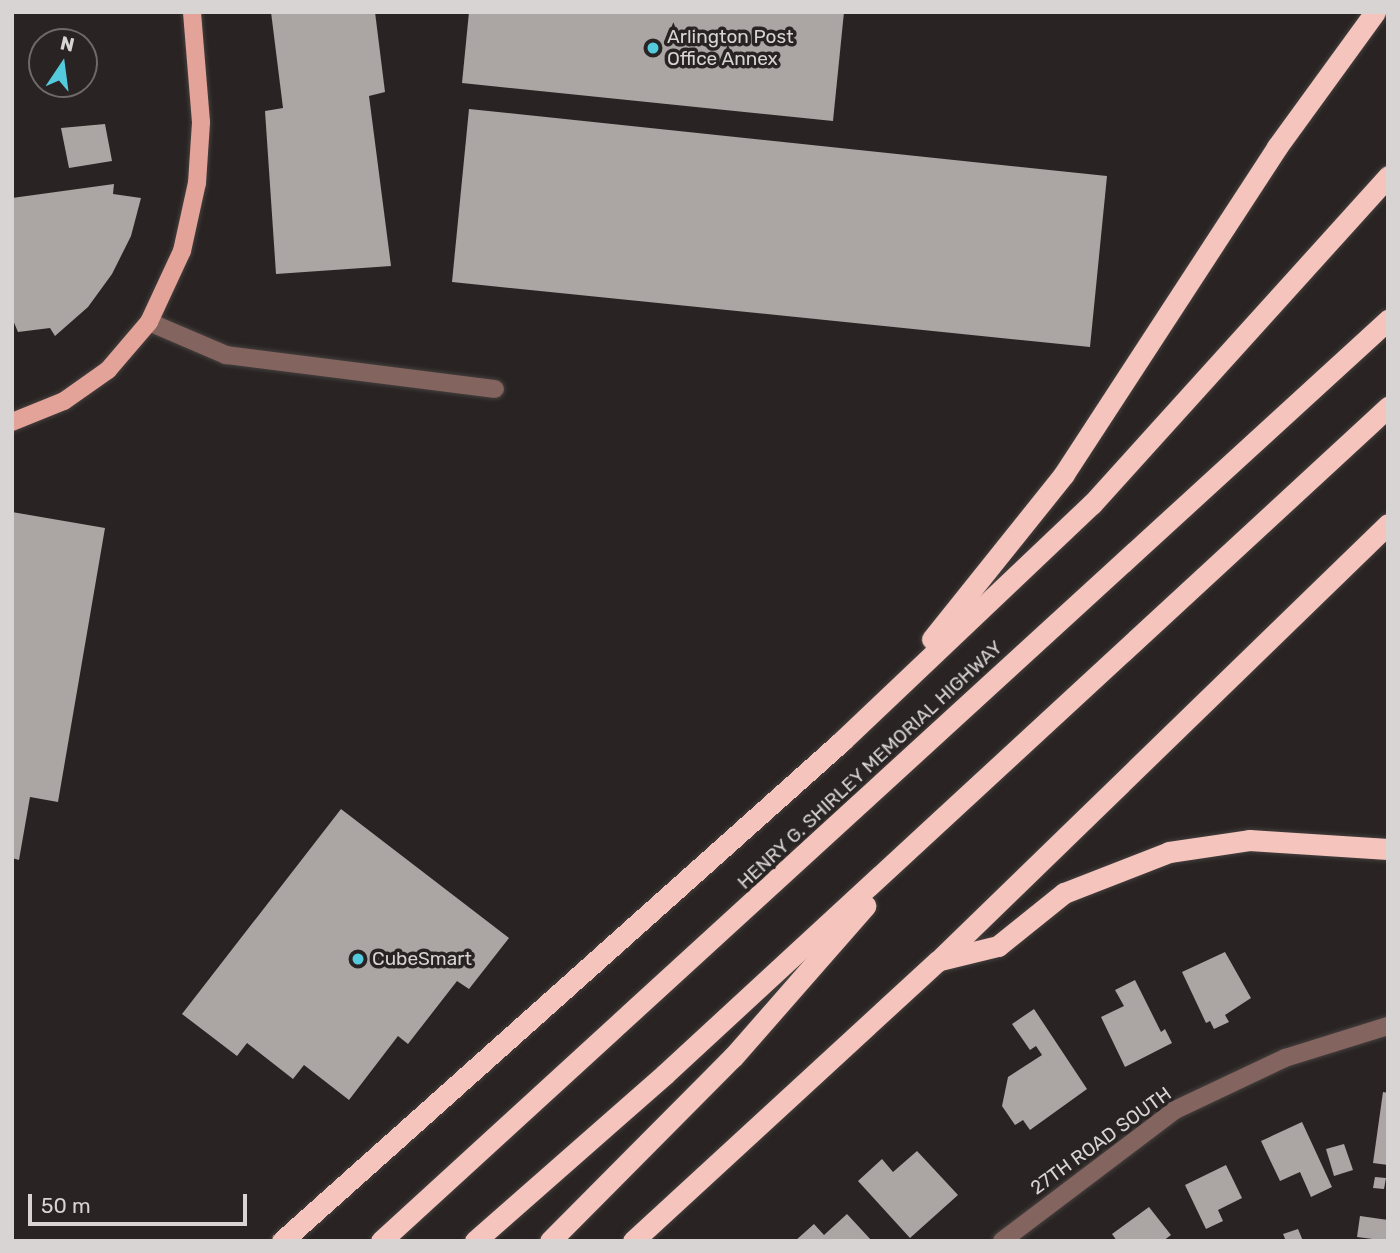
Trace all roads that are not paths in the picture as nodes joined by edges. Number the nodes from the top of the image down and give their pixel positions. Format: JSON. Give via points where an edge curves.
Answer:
{"nodes":[{"id":1,"x":192,"y":12,"type":"edge"},
{"id":2,"x":1375,"y":12,"type":"edge"},
{"id":3,"x":1388,"y":176,"type":"edge"},
{"id":4,"x":1388,"y":320,"type":"edge"},
{"id":5,"x":149,"y":322,"type":"junction"},
{"id":6,"x":495,"y":389,"type":"dead end"},
{"id":7,"x":1388,"y":407,"type":"edge"},
{"id":8,"x":12,"y":422,"type":"edge"},
{"id":9,"x":1388,"y":524,"type":"edge"},
{"id":10,"x":842,"y":741,"type":"junction"},
{"id":11,"x":941,"y":821,"type":"junction"},
{"id":12,"x":1388,"y":849,"type":"edge"},
{"id":13,"x":938,"y":961,"type":"junction"},
{"id":14,"x":1388,"y":1026,"type":"edge"},
{"id":15,"x":282,"y":1241,"type":"edge"},
{"id":16,"x":382,"y":1241,"type":"edge"},
{"id":17,"x":475,"y":1241,"type":"edge"},
{"id":18,"x":550,"y":1241,"type":"edge"},
{"id":19,"x":634,"y":1241,"type":"edge"},
{"id":20,"x":1002,"y":1241,"type":"edge"}],
"edges":[{"from":1,"to":5,"type":"main road","via":[[201,122],[197,183],[182,251]]},
{"from":2,"to":10,"type":"highway","via":[[1277,146],[1063,474],[976,589]]},
{"from":3,"to":10,"type":"highway","via":[[1092,504]]},
{"from":4,"to":16,"type":"highway","name":"HENRY G. SHIRLEY MEMORIAL HIGHWAY"},
{"from":5,"to":6,"type":"street","via":[[226,355]]},
{"from":5,"to":8,"type":"main road","via":[[108,370],[64,401]]},
{"from":7,"to":11,"type":"highway"},
{"from":9,"to":13,"type":"highway"},
{"from":10,"to":15,"type":"highway"},
{"from":11,"to":17,"type":"highway"},
{"from":11,"to":18,"type":"highway","via":[[733,1057]]},
{"from":12,"to":13,"type":"highway","via":[[1249,840],[1169,852],[1063,892],[998,946]]},
{"from":13,"to":19,"type":"highway"},
{"from":14,"to":20,"type":"street","name":"27TH ROAD SOUTH","via":[[1285,1058],[1175,1111]]}]}
